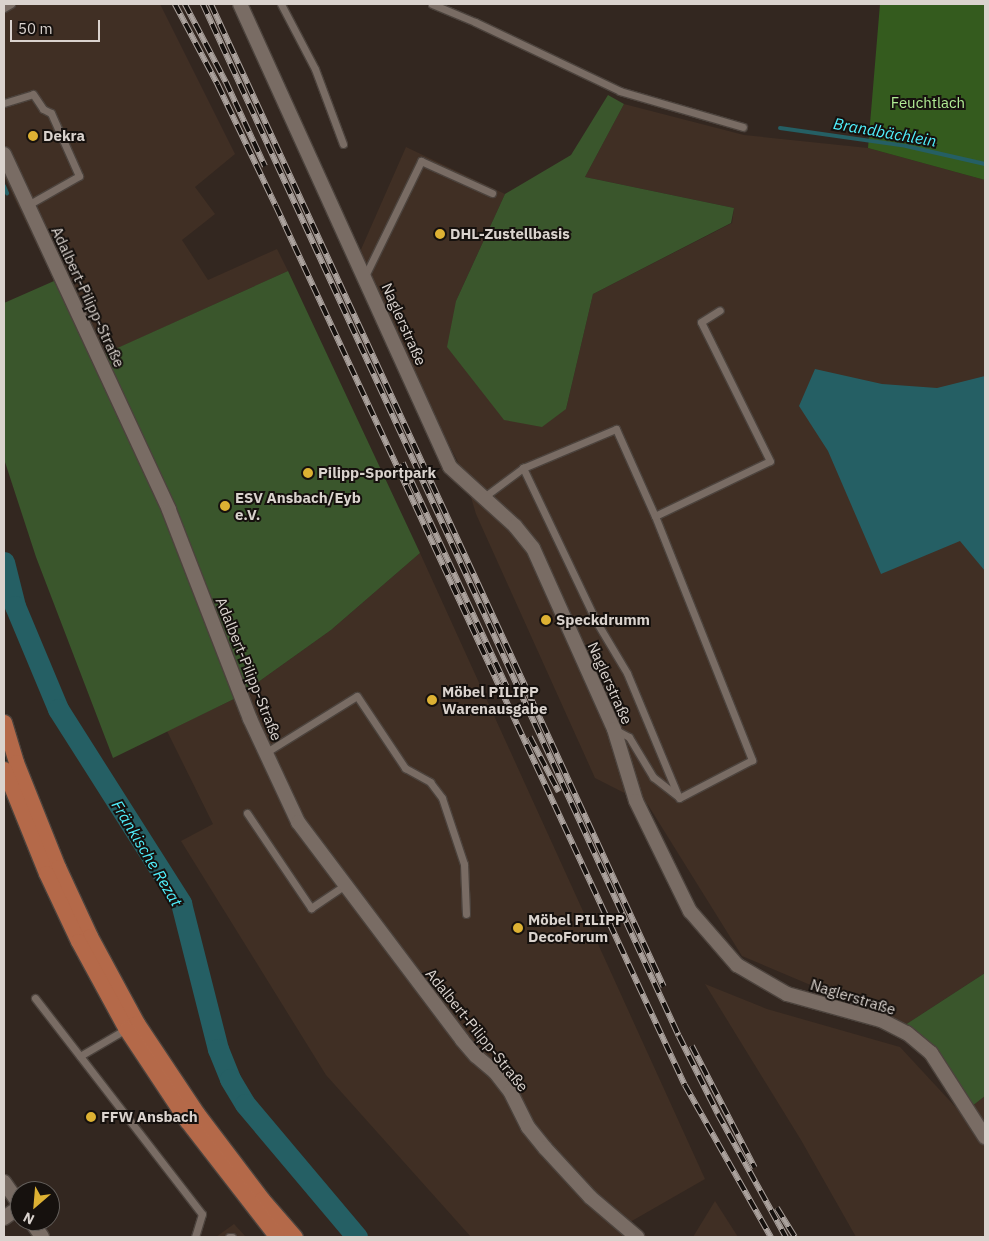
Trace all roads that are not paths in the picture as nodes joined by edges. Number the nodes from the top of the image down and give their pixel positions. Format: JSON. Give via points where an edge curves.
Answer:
{"nodes":[{"id":1,"x":11,"y":4,"type":"edge"},
{"id":2,"x":240,"y":4,"type":"edge"},
{"id":3,"x":281,"y":4,"type":"edge"},
{"id":4,"x":432,"y":4,"type":"edge"},
{"id":5,"x":4,"y":8,"type":"edge"},
{"id":6,"x":4,"y":103,"type":"edge"},
{"id":7,"x":744,"y":127,"type":"dead end"},
{"id":8,"x":343,"y":144,"type":"dead end"},
{"id":9,"x":4,"y":154,"type":"edge"},
{"id":10,"x":492,"y":193,"type":"dead end"},
{"id":11,"x":28,"y":205,"type":"junction"},
{"id":12,"x":365,"y":276,"type":"junction"},
{"id":13,"x":720,"y":310,"type":"dead end"},
{"id":14,"x":523,"y":468,"type":"junction"},
{"id":15,"x":484,"y":498,"type":"junction"},
{"id":16,"x":656,"y":516,"type":"junction"},
{"id":17,"x":4,"y":722,"type":"edge"},
{"id":18,"x":614,"y":729,"type":"junction"},
{"id":19,"x":265,"y":753,"type":"junction"},
{"id":20,"x":4,"y":769,"type":"edge"},
{"id":21,"x":680,"y":798,"type":"junction"},
{"id":22,"x":247,"y":813,"type":"dead end"},
{"id":23,"x":344,"y":886,"type":"junction"},
{"id":24,"x":466,"y":914,"type":"dead end"},
{"id":25,"x":35,"y":998,"type":"dead end"},
{"id":26,"x":132,"y":1026,"type":"junction"},
{"id":27,"x":80,"y":1056,"type":"junction"},
{"id":28,"x":985,"y":1137,"type":"edge"},
{"id":29,"x":195,"y":1237,"type":"edge"},
{"id":30,"x":277,"y":1237,"type":"edge"},
{"id":31,"x":295,"y":1237,"type":"edge"},
{"id":32,"x":637,"y":1237,"type":"edge"}],
"edges":[{"from":1,"to":5,"type":"lane"},
{"from":2,"to":12,"type":"street","name":"Naglerstraße"},
{"from":3,"to":8,"type":"lane","via":[[315,69]]},
{"from":4,"to":7,"type":"lane","via":[[620,91]]},
{"from":6,"to":11,"type":"lane","via":[[33,94],[43,110],[51,113],[79,176]]},
{"from":9,"to":11,"type":"street","name":"Adalbert-Pilipp-Straße"},
{"from":10,"to":12,"type":"lane","via":[[421,161]]},
{"from":11,"to":19,"type":"street","name":"Adalbert-Pilipp-Straße","via":[[169,510]]},
{"from":12,"to":15,"type":"street","name":"Naglerstraße","via":[[450,467]]},
{"from":13,"to":16,"type":"lane","via":[[701,322],[770,461]]},
{"from":14,"to":15,"type":"lane"},
{"from":14,"to":16,"type":"lane","via":[[616,429]]},
{"from":14,"to":21,"type":"lane","via":[[596,621],[627,673]]},
{"from":15,"to":18,"type":"street","name":"Naglerstraße","via":[[515,526],[533,548]]},
{"from":16,"to":21,"type":"lane","via":[[752,760]]},
{"from":17,"to":26,"type":"main road","via":[[16,762],[58,867]]},
{"from":18,"to":21,"type":"lane","via":[[629,737],[654,777]]},
{"from":18,"to":28,"type":"street","name":"Naglerstraße","via":[[636,801],[690,912],[737,965],[787,994],[881,1020],[907,1033],[931,1053]]},
{"from":19,"to":23,"type":"street","name":"Adalbert-Pilipp-Straße","via":[[298,822]]},
{"from":19,"to":24,"type":"lane","via":[[357,696],[405,768],[430,782],[442,798],[464,864]]},
{"from":20,"to":26,"type":"main road","via":[[78,942]]},
{"from":22,"to":23,"type":"lane","via":[[311,908]]},
{"from":23,"to":32,"type":"street","name":"Adalbert-Pilipp-Straße","via":[[462,1040],[510,1091],[528,1127],[545,1148],[590,1196]]},
{"from":25,"to":27,"type":"lane"},
{"from":26,"to":27,"type":"lane"},
{"from":26,"to":30,"type":"main road","via":[[187,1121]]},
{"from":26,"to":31,"type":"main road","via":[[196,1113]]},
{"from":27,"to":29,"type":"lane","via":[[202,1214]]}]}
